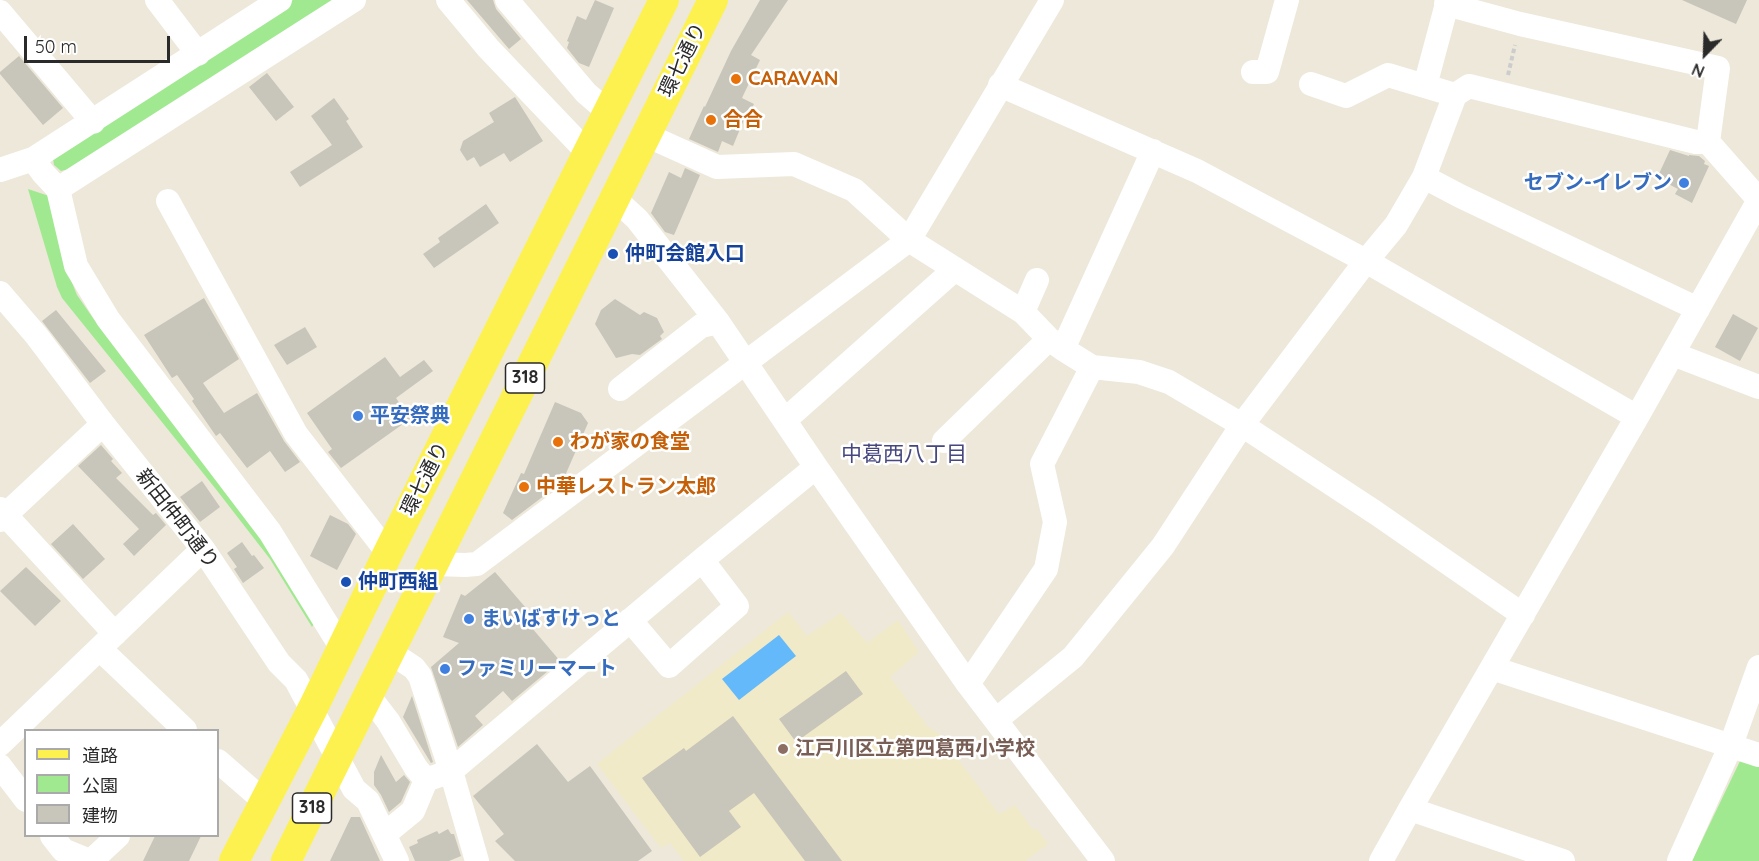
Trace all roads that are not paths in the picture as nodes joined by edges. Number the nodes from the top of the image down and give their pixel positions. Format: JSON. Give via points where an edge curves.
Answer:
{"nodes":[{"id":1,"x":158,"y":0,"type":"edge"},
{"id":2,"x":280,"y":0,"type":"edge"},
{"id":3,"x":354,"y":0,"type":"edge"},
{"id":4,"x":448,"y":0,"type":"edge"},
{"id":5,"x":507,"y":0,"type":"edge"},
{"id":6,"x":664,"y":0,"type":"edge"},
{"id":7,"x":713,"y":0,"type":"edge"},
{"id":8,"x":1052,"y":0,"type":"edge"},
{"id":9,"x":1287,"y":0,"type":"edge"},
{"id":10,"x":1447,"y":2,"type":"edge"},
{"id":11,"x":0,"y":12,"type":"edge"},
{"id":12,"x":198,"y":54,"type":"junction"},
{"id":13,"x":1253,"y":72,"type":"dead end"},
{"id":14,"x":1311,"y":84,"type":"dead end"},
{"id":15,"x":1000,"y":85,"type":"junction"},
{"id":16,"x":1425,"y":86,"type":"junction"},
{"id":17,"x":1455,"y":95,"type":"junction"},
{"id":18,"x":608,"y":112,"type":"junction"},
{"id":19,"x":93,"y":122,"type":"junction"},
{"id":20,"x":646,"y":135,"type":"junction"},
{"id":21,"x":1708,"y":142,"type":"junction"},
{"id":22,"x":1153,"y":151,"type":"junction"},
{"id":23,"x":588,"y":153,"type":"junction"},
{"id":24,"x":33,"y":159,"type":"junction"},
{"id":25,"x":0,"y":170,"type":"edge"},
{"id":26,"x":1424,"y":177,"type":"junction"},
{"id":27,"x":58,"y":189,"type":"junction"},
{"id":28,"x":614,"y":198,"type":"junction"},
{"id":29,"x":1759,"y":200,"type":"edge"},
{"id":30,"x":168,"y":201,"type":"dead end"},
{"id":31,"x":909,"y":240,"type":"junction"},
{"id":32,"x":1366,"y":261,"type":"junction"},
{"id":33,"x":954,"y":270,"type":"junction"},
{"id":34,"x":1037,"y":280,"type":"dead end"},
{"id":35,"x":0,"y":293,"type":"edge"},
{"id":36,"x":1698,"y":309,"type":"junction"},
{"id":37,"x":1023,"y":312,"type":"junction"},
{"id":38,"x":718,"y":322,"type":"junction"},
{"id":39,"x":1056,"y":344,"type":"junction"},
{"id":40,"x":1673,"y":354,"type":"junction"},
{"id":41,"x":746,"y":363,"type":"junction"},
{"id":42,"x":1092,"y":367,"type":"junction"},
{"id":43,"x":1759,"y":387,"type":"edge"},
{"id":44,"x":620,"y":389,"type":"dead end"},
{"id":45,"x":1637,"y":417,"type":"junction"},
{"id":46,"x":785,"y":420,"type":"junction"},
{"id":47,"x":103,"y":424,"type":"junction"},
{"id":48,"x":1242,"y":425,"type":"junction"},
{"id":49,"x":944,"y":441,"type":"dead end"},
{"id":50,"x":816,"y":467,"type":"junction"},
{"id":51,"x":2,"y":515,"type":"edge"},
{"id":52,"x":203,"y":549,"type":"junction"},
{"id":53,"x":388,"y":553,"type":"junction"},
{"id":54,"x":702,"y":560,"type":"junction"},
{"id":55,"x":434,"y":564,"type":"junction"},
{"id":56,"x":1523,"y":615,"type":"junction"},
{"id":57,"x":630,"y":620,"type":"junction"},
{"id":58,"x":107,"y":642,"type":"junction"},
{"id":59,"x":341,"y":647,"type":"junction"},
{"id":60,"x":390,"y":652,"type":"junction"},
{"id":61,"x":1492,"y":668,"type":"junction"},
{"id":62,"x":1759,"y":668,"type":"edge"},
{"id":63,"x":968,"y":684,"type":"junction"},
{"id":64,"x":368,"y":695,"type":"junction"},
{"id":65,"x":313,"y":708,"type":"junction"},
{"id":66,"x":996,"y":720,"type":"junction"},
{"id":67,"x":184,"y":729,"type":"edge"},
{"id":68,"x":0,"y":744,"type":"edge"},
{"id":69,"x":1731,"y":745,"type":"junction"},
{"id":70,"x":1759,"y":755,"type":"edge"},
{"id":71,"x":338,"y":756,"type":"junction"},
{"id":72,"x":219,"y":762,"type":"edge"},
{"id":73,"x":0,"y":766,"type":"edge"},
{"id":74,"x":452,"y":771,"type":"junction"},
{"id":75,"x":426,"y":780,"type":"junction"},
{"id":76,"x":24,"y":797,"type":"edge"},
{"id":77,"x":264,"y":801,"type":"junction"},
{"id":78,"x":1410,"y":809,"type":"junction"},
{"id":79,"x":385,"y":834,"type":"junction"},
{"id":80,"x":117,"y":837,"type":"edge"},
{"id":81,"x":51,"y":846,"type":"edge"},
{"id":82,"x":1099,"y":860,"type":"edge"},
{"id":83,"x":90,"y":861,"type":"edge"},
{"id":84,"x":234,"y":861,"type":"edge"},
{"id":85,"x":286,"y":861,"type":"edge"},
{"id":86,"x":397,"y":861,"type":"edge"},
{"id":87,"x":477,"y":861,"type":"edge"},
{"id":88,"x":1381,"y":861,"type":"edge"},
{"id":89,"x":1563,"y":861,"type":"edge"},
{"id":90,"x":1679,"y":861,"type":"edge"}],
"edges":[{"from":1,"to":12,"type":"street"},
{"from":2,"to":12,"type":"street"},
{"from":3,"to":27,"type":"street"},
{"from":4,"to":23,"type":"street"},
{"from":5,"to":18,"type":"street","via":[[586,93]]},
{"from":6,"to":18,"type":"main road","name":"環七通り","number":"318"},
{"from":7,"to":20,"type":"main road","name":"環七通り","number":"318"},
{"from":8,"to":15,"type":"street"},
{"from":9,"to":13,"type":"street","via":[[1267,72]]},
{"from":10,"to":16,"type":"street"},
{"from":10,"to":21,"type":"street","via":[[1520,24],[1718,68]]},
{"from":11,"to":19,"type":"street"},
{"from":12,"to":19,"type":"street"},
{"from":14,"to":16,"type":"street","via":[[1346,96],[1388,75]]},
{"from":15,"to":22,"type":"street"},
{"from":15,"to":31,"type":"street"},
{"from":16,"to":17,"type":"street"},
{"from":17,"to":21,"type":"street","via":[[1469,86]]},
{"from":17,"to":26,"type":"street"},
{"from":18,"to":23,"type":"main road","name":"環七通り","number":"318"},
{"from":19,"to":24,"type":"street"},
{"from":20,"to":28,"type":"main road","name":"環七通り","number":"318"},
{"from":20,"to":31,"type":"street","via":[[717,167],[794,164],[854,190]]},
{"from":21,"to":29,"type":"street"},
{"from":22,"to":32,"type":"street"},
{"from":22,"to":39,"type":"street"},
{"from":23,"to":53,"type":"main road","name":"環七通り","number":"318"},
{"from":24,"to":25,"type":"street"},
{"from":24,"to":27,"type":"street"},
{"from":26,"to":32,"type":"street","via":[[1396,225]]},
{"from":26,"to":36,"type":"street"},
{"from":27,"to":59,"type":"street","via":[[76,266],[108,319],[270,531]]},
{"from":28,"to":38,"type":"street","via":[[637,219]]},
{"from":28,"to":55,"type":"main road","name":"環七通り","number":"318"},
{"from":29,"to":36,"type":"street"},
{"from":30,"to":53,"type":"street","via":[[296,434]]},
{"from":31,"to":33,"type":"street"},
{"from":31,"to":41,"type":"street"},
{"from":32,"to":45,"type":"street"},
{"from":32,"to":48,"type":"street"},
{"from":33,"to":37,"type":"street"},
{"from":33,"to":46,"type":"street"},
{"from":34,"to":37,"type":"street"},
{"from":35,"to":47,"type":"street","name":"新田仲町通り"},
{"from":36,"to":40,"type":"street"},
{"from":37,"to":39,"type":"street"},
{"from":38,"to":41,"type":"street"},
{"from":38,"to":44,"type":"street","via":[[701,326]]},
{"from":39,"to":42,"type":"street"},
{"from":39,"to":49,"type":"street"},
{"from":40,"to":43,"type":"street"},
{"from":40,"to":45,"type":"street"},
{"from":41,"to":46,"type":"street"},
{"from":41,"to":55,"type":"street","via":[[477,564]]},
{"from":42,"to":48,"type":"street","via":[[1139,372],[1169,382]]},
{"from":42,"to":63,"type":"street","via":[[1042,464],[1055,522],[1046,569]]},
{"from":45,"to":56,"type":"street"},
{"from":46,"to":50,"type":"street"},
{"from":47,"to":51,"type":"street"},
{"from":47,"to":52,"type":"street","name":"新田仲町通り"},
{"from":48,"to":56,"type":"street"},
{"from":48,"to":66,"type":"street","via":[[1163,546],[1073,657]]},
{"from":50,"to":54,"type":"street"},
{"from":50,"to":63,"type":"street"},
{"from":51,"to":58,"type":"street"},
{"from":52,"to":58,"type":"street"},
{"from":52,"to":65,"type":"street","name":"新田仲町通り"},
{"from":53,"to":59,"type":"main road","name":"環七通り","number":"318"},
{"from":54,"to":57,"type":"street"},
{"from":54,"to":57,"type":"street","via":[[737,606],[669,666]]},
{"from":55,"to":60,"type":"main road","name":"環七通り","number":"318"},
{"from":56,"to":61,"type":"street"},
{"from":57,"to":74,"type":"street"},
{"from":58,"to":67,"type":"street"},
{"from":58,"to":68,"type":"street"},
{"from":59,"to":65,"type":"main road","name":"環七通り","number":"318"},
{"from":60,"to":64,"type":"main road","name":"環七通り","number":"318"},
{"from":60,"to":74,"type":"street","via":[[420,676]]},
{"from":61,"to":69,"type":"street"},
{"from":61,"to":78,"type":"street"},
{"from":62,"to":69,"type":"street"},
{"from":63,"to":66,"type":"street"},
{"from":64,"to":71,"type":"main road","name":"環七通り","number":"318"},
{"from":64,"to":75,"type":"street"},
{"from":65,"to":71,"type":"street","name":"新田仲町通り"},
{"from":65,"to":77,"type":"main road","name":"環七通り","number":"318"},
{"from":66,"to":82,"type":"street"},
{"from":69,"to":70,"type":"street"},
{"from":69,"to":90,"type":"street"},
{"from":71,"to":79,"type":"street","name":"新田仲町通り","via":[[354,789],[368,801]]},
{"from":71,"to":85,"type":"main road","name":"環七通り","number":"318"},
{"from":72,"to":77,"type":"street"},
{"from":73,"to":76,"type":"street"},
{"from":74,"to":75,"type":"street"},
{"from":74,"to":87,"type":"street"},
{"from":75,"to":79,"type":"street","via":[[413,811]]},
{"from":77,"to":84,"type":"main road","name":"環七通り","number":"318"},
{"from":78,"to":88,"type":"street"},
{"from":78,"to":89,"type":"street"},
{"from":79,"to":86,"type":"street","name":"新田仲町通り"},
{"from":80,"to":83,"type":"street"},
{"from":81,"to":83,"type":"street"}]}
